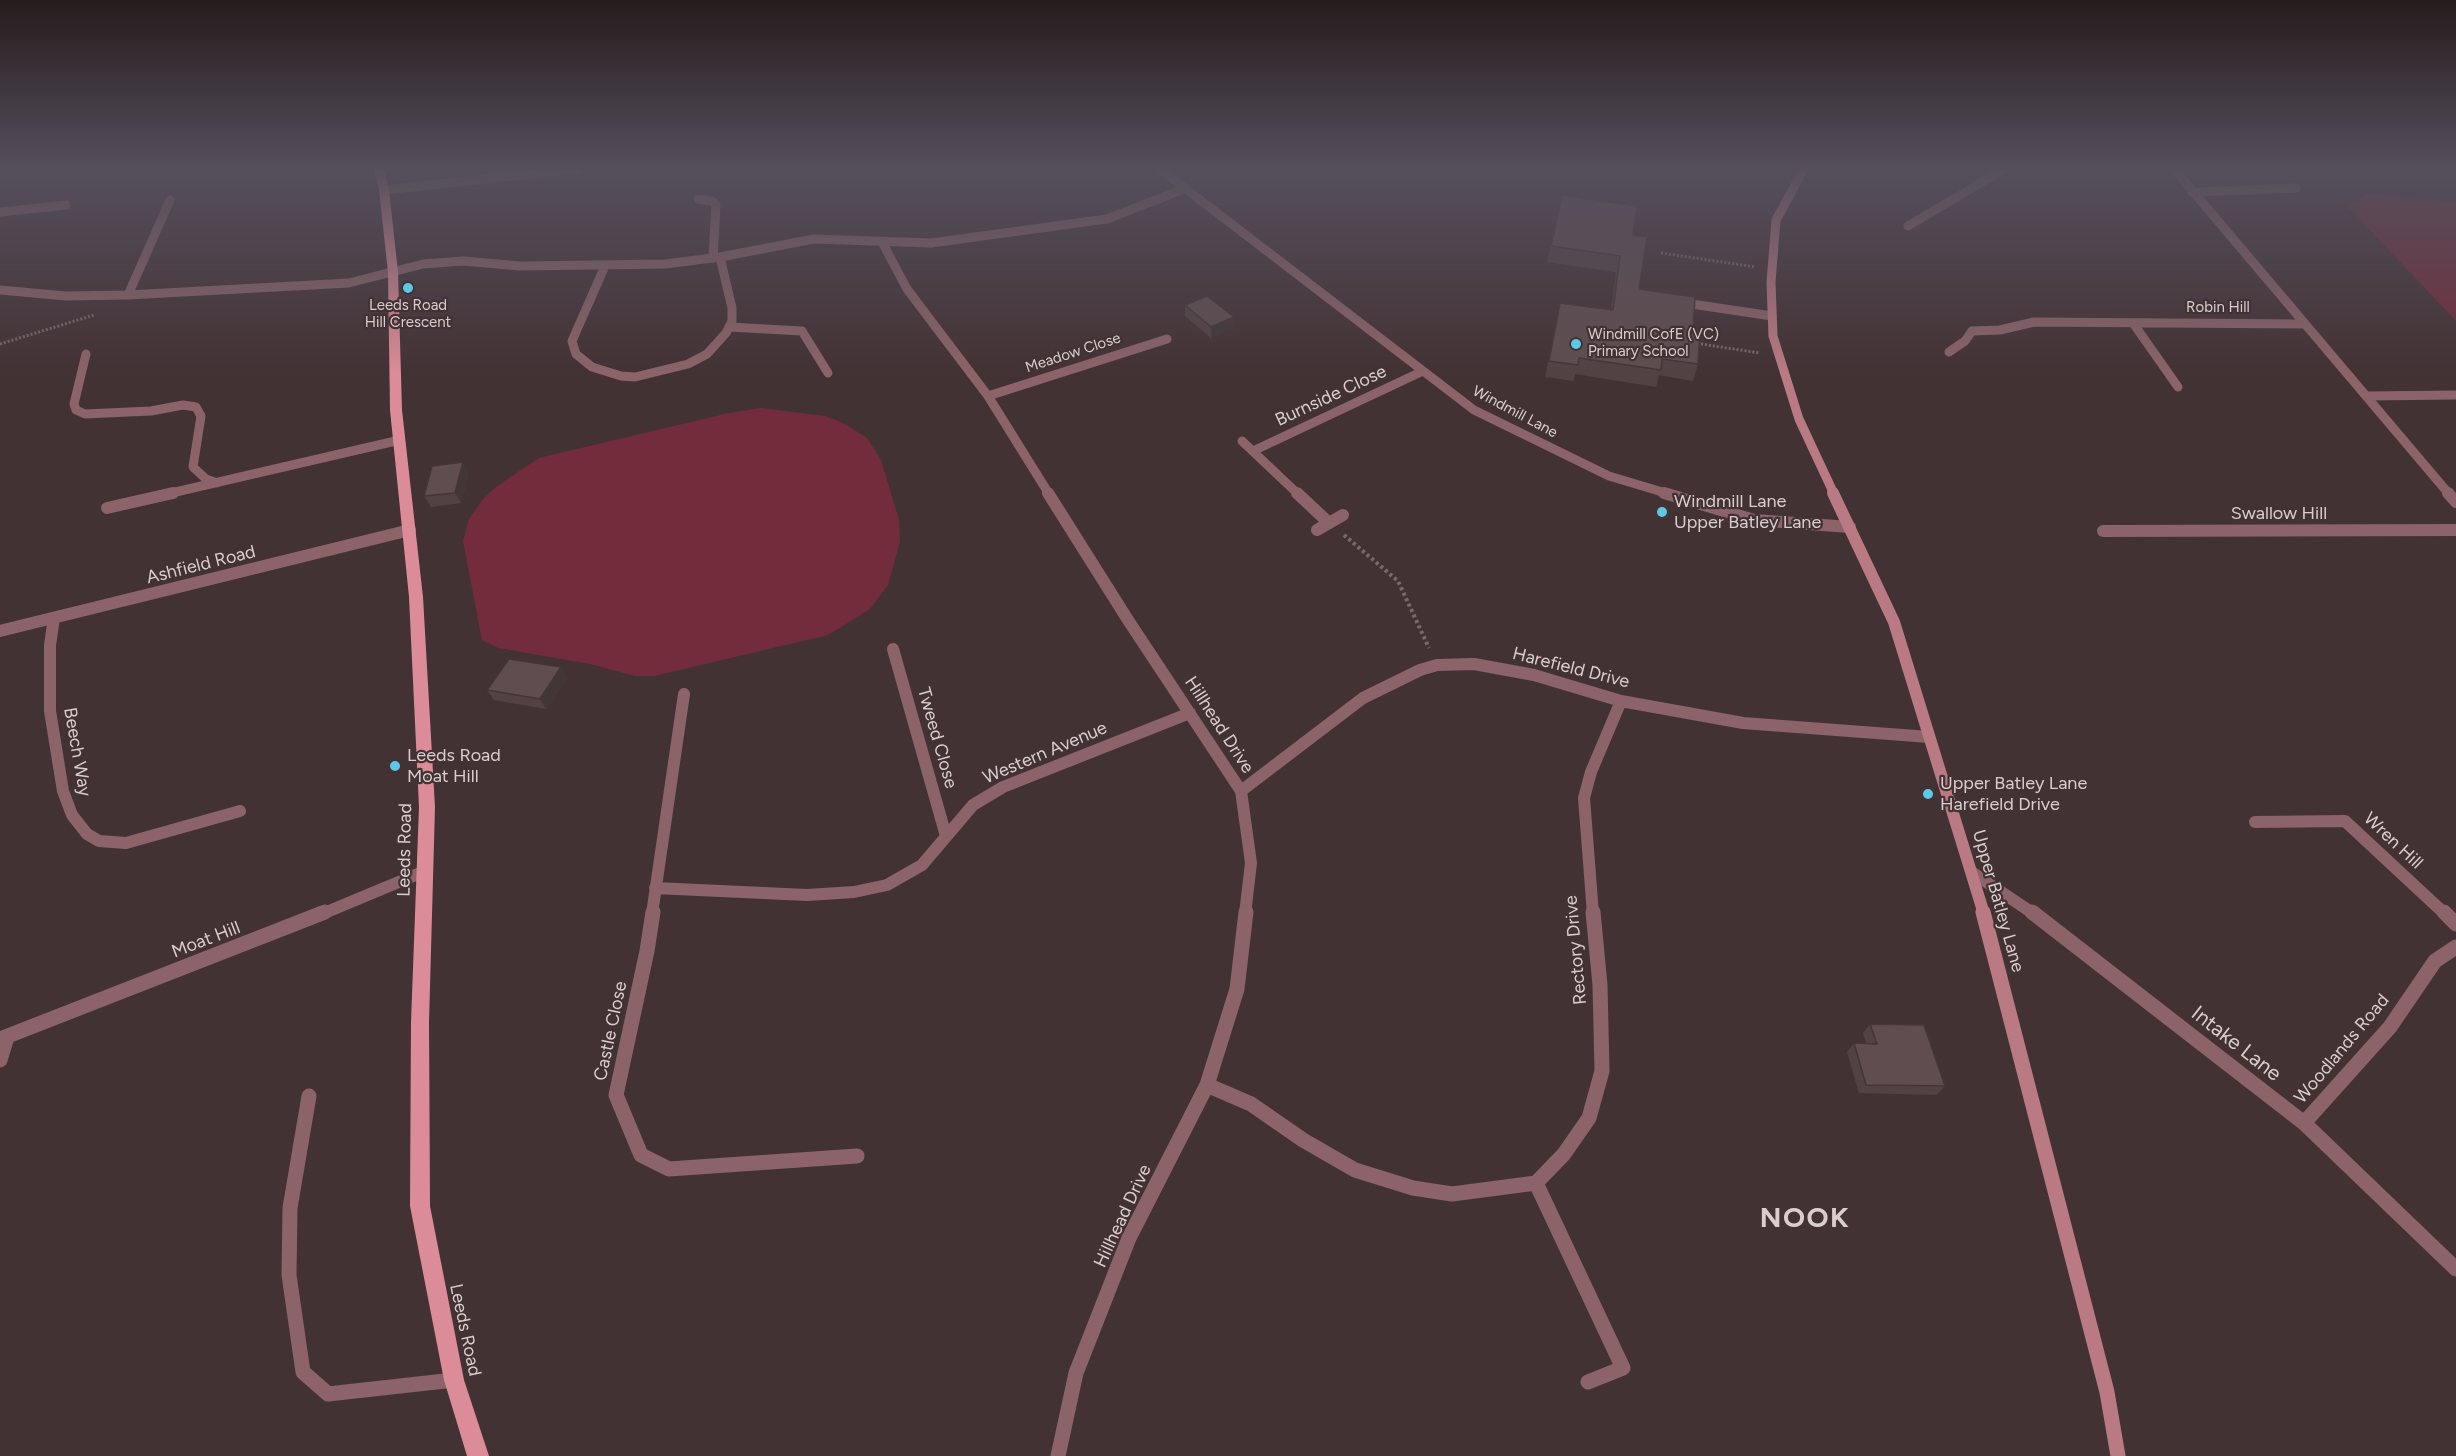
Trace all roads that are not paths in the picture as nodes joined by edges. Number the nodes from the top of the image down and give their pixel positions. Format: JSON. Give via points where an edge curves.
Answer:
{"nodes":[{"id":1,"x":154,"y":237,"type":"edge"},
{"id":2,"x":389,"y":237,"type":"edge"},
{"id":3,"x":716,"y":237,"type":"edge"},
{"id":4,"x":975,"y":237,"type":"edge"},
{"id":5,"x":1249,"y":237,"type":"edge"},
{"id":6,"x":1775,"y":237,"type":"edge"},
{"id":7,"x":2230,"y":237,"type":"edge"},
{"id":8,"x":882,"y":242,"type":"junction"},
{"id":9,"x":716,"y":258,"type":"junction"},
{"id":10,"x":605,"y":266,"type":"junction"},
{"id":11,"x":393,"y":272,"type":"junction"},
{"id":12,"x":0,"y":290,"type":"edge"},
{"id":13,"x":128,"y":295,"type":"junction"},
{"id":14,"x":1672,"y":301,"type":"edge"},
{"id":15,"x":1772,"y":316,"type":"junction"},
{"id":16,"x":2133,"y":323,"type":"junction"},
{"id":17,"x":2303,"y":324,"type":"junction"},
{"id":18,"x":729,"y":327,"type":"junction"},
{"id":19,"x":1167,"y":339,"type":"dead end"},
{"id":20,"x":1949,"y":352,"type":"dead end"},
{"id":21,"x":86,"y":354,"type":"dead end"},
{"id":22,"x":1423,"y":371,"type":"junction"},
{"id":23,"x":828,"y":374,"type":"dead end"},
{"id":24,"x":2178,"y":387,"type":"dead end"},
{"id":25,"x":2456,"y":395,"type":"edge"},
{"id":26,"x":988,"y":396,"type":"junction"},
{"id":27,"x":2367,"y":396,"type":"junction"},
{"id":28,"x":400,"y":440,"type":"junction"},
{"id":29,"x":1242,"y":441,"type":"dead end"},
{"id":30,"x":1253,"y":451,"type":"junction"},
{"id":31,"x":217,"y":483,"type":"junction"},
{"id":32,"x":2456,"y":502,"type":"edge"},
{"id":33,"x":107,"y":508,"type":"dead end"},
{"id":34,"x":1343,"y":515,"type":"dead end"},
{"id":35,"x":1329,"y":523,"type":"junction"},
{"id":36,"x":1850,"y":527,"type":"junction"},
{"id":37,"x":410,"y":530,"type":"junction"},
{"id":38,"x":1317,"y":530,"type":"dead end"},
{"id":39,"x":2456,"y":530,"type":"edge"},
{"id":40,"x":2103,"y":531,"type":"dead end"},
{"id":41,"x":54,"y":618,"type":"junction"},
{"id":42,"x":0,"y":632,"type":"edge"},
{"id":43,"x":893,"y":649,"type":"dead end"},
{"id":44,"x":684,"y":694,"type":"dead end"},
{"id":45,"x":1621,"y":700,"type":"junction"},
{"id":46,"x":1190,"y":712,"type":"junction"},
{"id":47,"x":1929,"y":737,"type":"junction"},
{"id":48,"x":1241,"y":791,"type":"junction"},
{"id":49,"x":240,"y":811,"type":"dead end"},
{"id":50,"x":2255,"y":822,"type":"dead end"},
{"id":51,"x":946,"y":836,"type":"junction"},
{"id":52,"x":425,"y":871,"type":"junction"},
{"id":53,"x":1973,"y":873,"type":"junction"},
{"id":54,"x":655,"y":888,"type":"junction"},
{"id":55,"x":2456,"y":924,"type":"edge"},
{"id":56,"x":2456,"y":947,"type":"edge"},
{"id":57,"x":3,"y":1038,"type":"edge"},
{"id":58,"x":0,"y":1060,"type":"edge"},
{"id":59,"x":1207,"y":1085,"type":"junction"},
{"id":60,"x":309,"y":1096,"type":"dead end"},
{"id":61,"x":2304,"y":1123,"type":"junction"},
{"id":62,"x":856,"y":1156,"type":"dead end"},
{"id":63,"x":1536,"y":1183,"type":"junction"},
{"id":64,"x":2456,"y":1269,"type":"edge"},
{"id":65,"x":454,"y":1380,"type":"junction"},
{"id":66,"x":1588,"y":1383,"type":"dead end"},
{"id":67,"x":478,"y":1456,"type":"edge"},
{"id":68,"x":1058,"y":1456,"type":"edge"},
{"id":69,"x":2118,"y":1456,"type":"edge"}],
"edges":[{"from":1,"to":13,"type":"street"},
{"from":2,"to":11,"type":"main road","name":"Leeds Road"},
{"from":3,"to":9,"type":"street"},
{"from":4,"to":8,"type":"street","via":[[931,243]]},
{"from":5,"to":22,"type":"street","name":"Windmill Lane"},
{"from":6,"to":15,"type":"street","name":"Upper Batley Lane"},
{"from":7,"to":17,"type":"street"},
{"from":8,"to":9,"type":"street","via":[[814,239]]},
{"from":8,"to":26,"type":"street","name":"Hillhead Drive","via":[[907,289]]},
{"from":9,"to":10,"type":"street"},
{"from":9,"to":18,"type":"street","via":[[732,308]]},
{"from":10,"to":11,"type":"street","via":[[520,266],[464,261],[423,264]]},
{"from":10,"to":18,"type":"street","via":[[572,341],[576,354],[592,367],[635,377],[688,364],[707,354]]},
{"from":11,"to":13,"type":"street","via":[[349,283]]},
{"from":11,"to":28,"type":"main road","name":"Leeds Road"},
{"from":12,"to":13,"type":"street","via":[[66,296]]},
{"from":14,"to":15,"type":"street"},
{"from":15,"to":36,"type":"street","name":"Upper Batley Lane","via":[[1773,336],[1799,419]]},
{"from":16,"to":17,"type":"street","name":"Robin Hill"},
{"from":16,"to":20,"type":"street","name":"Robin Hill","via":[[2034,322],[1972,332]]},
{"from":16,"to":24,"type":"street"},
{"from":17,"to":27,"type":"street"},
{"from":18,"to":23,"type":"street","via":[[802,332]]},
{"from":19,"to":26,"type":"street","name":"Meadow Close"},
{"from":21,"to":31,"type":"street","via":[[74,404],[76,410],[85,414],[196,406],[201,416],[193,467]]},
{"from":22,"to":30,"type":"street","name":"Burnside Close"},
{"from":22,"to":36,"type":"street","name":"Windmill Lane","via":[[1474,410],[1609,476],[1754,520]]},
{"from":25,"to":27,"type":"street"},
{"from":26,"to":46,"type":"street","name":"Hillhead Drive"},
{"from":27,"to":32,"type":"street"},
{"from":28,"to":31,"type":"street"},
{"from":28,"to":37,"type":"main road","name":"Leeds Road"},
{"from":29,"to":30,"type":"street"},
{"from":30,"to":35,"type":"street"},
{"from":31,"to":33,"type":"street"},
{"from":34,"to":35,"type":"street"},
{"from":35,"to":38,"type":"street"},
{"from":36,"to":47,"type":"street","name":"Upper Batley Lane","via":[[1894,622]]},
{"from":37,"to":41,"type":"street","name":"Ashfield Road"},
{"from":37,"to":52,"type":"main road","name":"Leeds Road","via":[[427,807]]},
{"from":39,"to":40,"type":"street","name":"Swallow Hill"},
{"from":41,"to":42,"type":"street","name":"Ashfield Road"},
{"from":41,"to":49,"type":"street","name":"Beech Way","via":[[50,711],[63,791],[72,815],[87,834],[99,841],[126,843]]},
{"from":43,"to":51,"type":"street","name":"Tweed Close"},
{"from":44,"to":54,"type":"street","name":"Castle Close"},
{"from":45,"to":47,"type":"street","name":"Harefield Drive","via":[[1743,723]]},
{"from":45,"to":48,"type":"street","name":"Harefield Drive","via":[[1534,675],[1474,664],[1437,665],[1363,698]]},
{"from":45,"to":63,"type":"street","name":"Rectory Drive","via":[[1584,798],[1600,985],[1602,1071],[1589,1118],[1564,1154]]},
{"from":46,"to":48,"type":"street","name":"Hillhead Drive"},
{"from":46,"to":51,"type":"street","name":"Western Avenue","via":[[1003,787],[973,805]]},
{"from":47,"to":53,"type":"street","name":"Upper Batley Lane"},
{"from":48,"to":59,"type":"street","name":"Hillhead Drive","via":[[1251,863],[1239,977]]},
{"from":50,"to":55,"type":"street","name":"Wren Hill","via":[[2345,821]]},
{"from":51,"to":54,"type":"street","name":"Western Avenue","via":[[922,865],[887,885],[854,892],[807,895]]},
{"from":52,"to":57,"type":"street","name":"Moat Hill"},
{"from":52,"to":65,"type":"main road","name":"Leeds Road","via":[[420,1206]]},
{"from":53,"to":61,"type":"street","name":"Intake Lane","via":[[2045,921]]},
{"from":53,"to":69,"type":"street","name":"Upper Batley Lane","via":[[2104,1381]]},
{"from":54,"to":62,"type":"street","name":"Castle Close","via":[[647,951],[616,1095],[641,1155],[669,1169]]},
{"from":56,"to":61,"type":"street","name":"Woodlands Road","via":[[2435,961],[2390,1027]]},
{"from":57,"to":58,"type":"street"},
{"from":59,"to":63,"type":"street","via":[[1251,1104],[1355,1170],[1413,1188],[1452,1194]]},
{"from":59,"to":68,"type":"street","name":"Hillhead Drive","via":[[1129,1238],[1076,1374]]},
{"from":60,"to":65,"type":"street","via":[[290,1208],[289,1275],[303,1372],[328,1394]]},
{"from":61,"to":64,"type":"street","name":"Intake Lane"},
{"from":63,"to":66,"type":"street","via":[[1623,1368]]},
{"from":65,"to":67,"type":"main road","name":"Leeds Road"}]}
